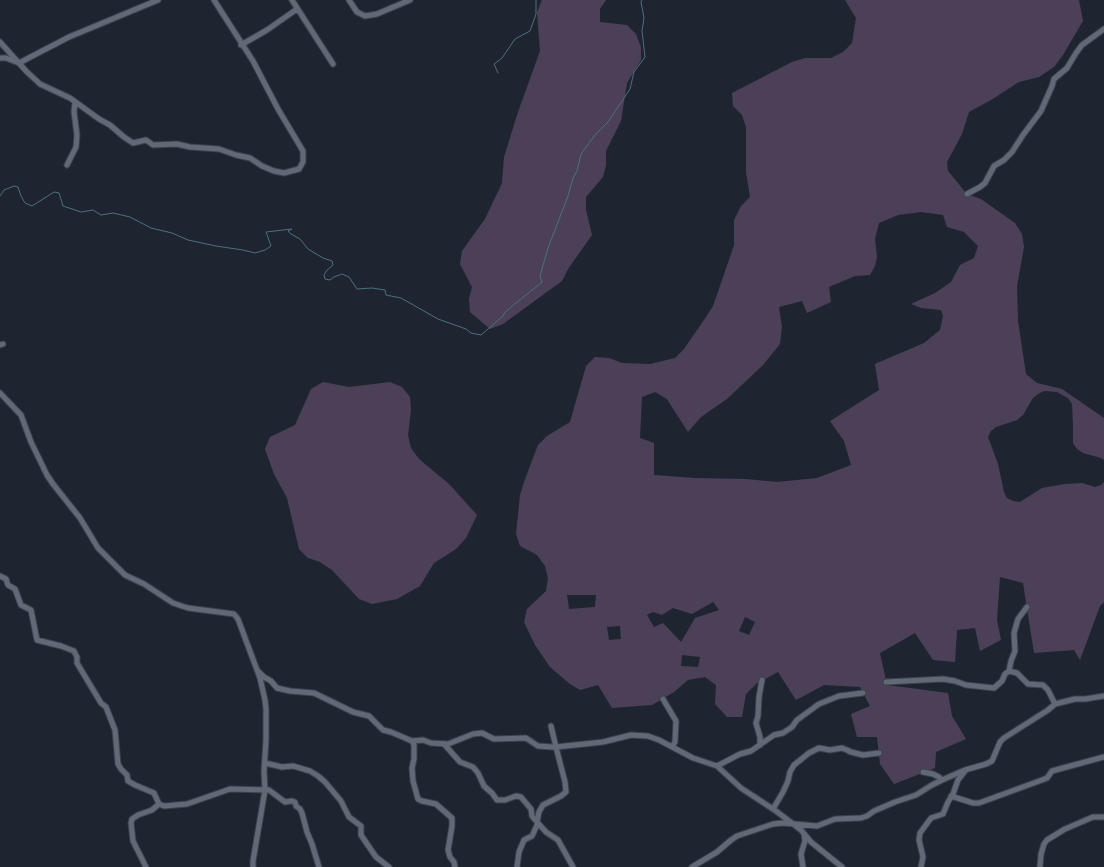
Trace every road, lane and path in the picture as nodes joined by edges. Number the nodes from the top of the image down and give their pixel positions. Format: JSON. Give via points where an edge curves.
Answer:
{"nodes":[{"id":1,"x":158,"y":0,"type":"edge"},
{"id":2,"x":214,"y":0,"type":"edge"},
{"id":3,"x":292,"y":0,"type":"edge"},
{"id":4,"x":349,"y":0,"type":"edge"},
{"id":5,"x":410,"y":0,"type":"edge"},
{"id":6,"x":297,"y":9,"type":"junction"},
{"id":7,"x":1104,"y":29,"type":"edge"},
{"id":8,"x":0,"y":42,"type":"edge"},
{"id":9,"x":241,"y":44,"type":"junction"},
{"id":10,"x":0,"y":58,"type":"edge"},
{"id":11,"x":19,"y":63,"type":"junction"},
{"id":12,"x":333,"y":64,"type":"dead end"},
{"id":13,"x":75,"y":102,"type":"junction"},
{"id":14,"x":67,"y":165,"type":"dead end"},
{"id":15,"x":967,"y":194,"type":"dead end"},
{"id":16,"x":0,"y":393,"type":"edge"},
{"id":17,"x":0,"y":576,"type":"edge"},
{"id":18,"x":1027,"y":607,"type":"dead end"},
{"id":19,"x":256,"y":669,"type":"junction"},
{"id":20,"x":1009,"y":671,"type":"junction"},
{"id":21,"x":762,"y":680,"type":"dead end"},
{"id":22,"x":886,"y":682,"type":"dead end"},
{"id":23,"x":863,"y":693,"type":"dead end"},
{"id":24,"x":1104,"y":696,"type":"edge"},
{"id":25,"x":663,"y":699,"type":"dead end"},
{"id":26,"x":1055,"y":704,"type":"junction"},
{"id":27,"x":551,"y":726,"type":"dead end"},
{"id":28,"x":412,"y":741,"type":"junction"},
{"id":29,"x":444,"y":744,"type":"junction"},
{"id":30,"x":760,"y":745,"type":"junction"},
{"id":31,"x":556,"y":746,"type":"junction"},
{"id":32,"x":672,"y":747,"type":"junction"},
{"id":33,"x":879,"y":753,"type":"dead end"},
{"id":34,"x":1104,"y":757,"type":"edge"},
{"id":35,"x":265,"y":763,"type":"junction"},
{"id":36,"x":717,"y":766,"type":"junction"},
{"id":37,"x":965,"y":770,"type":"junction"},
{"id":38,"x":923,"y":772,"type":"dead end"},
{"id":39,"x":942,"y":780,"type":"junction"},
{"id":40,"x":265,"y":790,"type":"junction"},
{"id":41,"x":952,"y":796,"type":"junction"},
{"id":42,"x":159,"y":804,"type":"junction"},
{"id":43,"x":773,"y":809,"type":"junction"},
{"id":44,"x":1104,"y":817,"type":"edge"},
{"id":45,"x":538,"y":822,"type":"junction"},
{"id":46,"x":793,"y":824,"type":"junction"},
{"id":47,"x":804,"y":833,"type":"junction"},
{"id":48,"x":146,"y":867,"type":"edge"},
{"id":49,"x":254,"y":867,"type":"edge"},
{"id":50,"x":319,"y":867,"type":"edge"},
{"id":51,"x":389,"y":867,"type":"edge"},
{"id":52,"x":455,"y":867,"type":"edge"},
{"id":53,"x":517,"y":867,"type":"edge"},
{"id":54,"x":574,"y":867,"type":"edge"},
{"id":55,"x":692,"y":867,"type":"edge"},
{"id":56,"x":803,"y":867,"type":"edge"},
{"id":57,"x":842,"y":867,"type":"edge"},
{"id":58,"x":922,"y":867,"type":"edge"},
{"id":59,"x":1040,"y":867,"type":"edge"}],
"edges":[{"from":1,"to":11,"type":"street"},
{"from":2,"to":9,"type":"street"},
{"from":3,"to":6,"type":"street"},
{"from":4,"to":5,"type":"street","via":[[364,16]]},
{"from":6,"to":9,"type":"street"},
{"from":6,"to":12,"type":"street"},
{"from":7,"to":15,"type":"street","via":[[1082,46],[1068,68],[1054,79],[1041,111],[1012,152],[994,166],[980,187]]},
{"from":8,"to":11,"type":"street"},
{"from":9,"to":13,"type":"street","via":[[303,151],[303,162],[299,168],[284,173],[219,149],[153,145],[146,140],[133,143]]},
{"from":10,"to":11,"type":"street"},
{"from":11,"to":13,"type":"street","via":[[40,84]]},
{"from":13,"to":14,"type":"street","via":[[76,147]]},
{"from":16,"to":19,"type":"street","via":[[21,415],[47,475],[98,548],[126,575],[172,603],[234,614]]},
{"from":17,"to":42,"type":"street","via":[[15,589],[21,605],[31,610],[37,640],[74,651],[77,663],[106,707],[115,730],[118,764],[128,780],[154,793]]},
{"from":18,"to":20,"type":"street","via":[[1018,619],[1014,633],[1015,651]]},
{"from":19,"to":28,"type":"street","via":[[277,688],[314,693],[369,716],[383,730]]},
{"from":19,"to":35,"type":"street","via":[[265,700]]},
{"from":20,"to":22,"type":"street","via":[[994,688],[944,680]]},
{"from":20,"to":26,"type":"street","via":[[1018,673],[1028,684],[1043,685]]},
{"from":21,"to":30,"type":"street","via":[[756,723]]},
{"from":23,"to":30,"type":"street","via":[[839,696],[819,704],[792,727]]},
{"from":24,"to":26,"type":"street","via":[[1075,698]]},
{"from":25,"to":32,"type":"street","via":[[676,722]]},
{"from":26,"to":37,"type":"street","via":[[1004,738],[992,761]]},
{"from":27,"to":31,"type":"street"},
{"from":28,"to":29,"type":"street"},
{"from":28,"to":52,"type":"street","via":[[413,781],[418,798],[422,802],[436,804],[452,818],[448,850]]},
{"from":29,"to":31,"type":"street","via":[[482,733],[494,739],[526,738],[538,746]]},
{"from":29,"to":45,"type":"street","via":[[460,762],[473,767],[484,786],[498,800],[521,797]]},
{"from":30,"to":36,"type":"street"},
{"from":31,"to":32,"type":"street","via":[[603,742],[631,735],[648,736]]},
{"from":31,"to":45,"type":"street","via":[[566,792],[543,805]]},
{"from":32,"to":36,"type":"street"},
{"from":33,"to":43,"type":"street","via":[[863,755],[842,748],[819,748],[809,753],[790,772]]},
{"from":34,"to":41,"type":"street","via":[[1052,771],[1047,778],[979,803]]},
{"from":35,"to":40,"type":"street"},
{"from":35,"to":51,"type":"street","via":[[310,771],[325,782],[349,817],[361,826],[361,835],[376,857]]},
{"from":36,"to":43,"type":"street"},
{"from":37,"to":39,"type":"street"},
{"from":37,"to":41,"type":"street"},
{"from":38,"to":39,"type":"street"},
{"from":39,"to":46,"type":"street","via":[[916,795],[861,818],[835,819],[817,826]]},
{"from":40,"to":42,"type":"street","via":[[230,789],[187,804]]},
{"from":40,"to":49,"type":"street"},
{"from":40,"to":50,"type":"street","via":[[285,802],[295,802],[300,809]]},
{"from":41,"to":58,"type":"street","via":[[943,814],[932,818],[920,833]]},
{"from":42,"to":48,"type":"street","via":[[132,819],[134,841]]},
{"from":43,"to":46,"type":"street"},
{"from":44,"to":59,"type":"street","via":[[1093,817],[1047,840]]},
{"from":45,"to":53,"type":"street","via":[[532,836],[524,840],[518,852]]},
{"from":45,"to":54,"type":"street","via":[[558,840]]},
{"from":46,"to":47,"type":"street"},
{"from":46,"to":55,"type":"street","via":[[773,824],[743,833]]},
{"from":47,"to":56,"type":"street"},
{"from":47,"to":57,"type":"street"}]}
